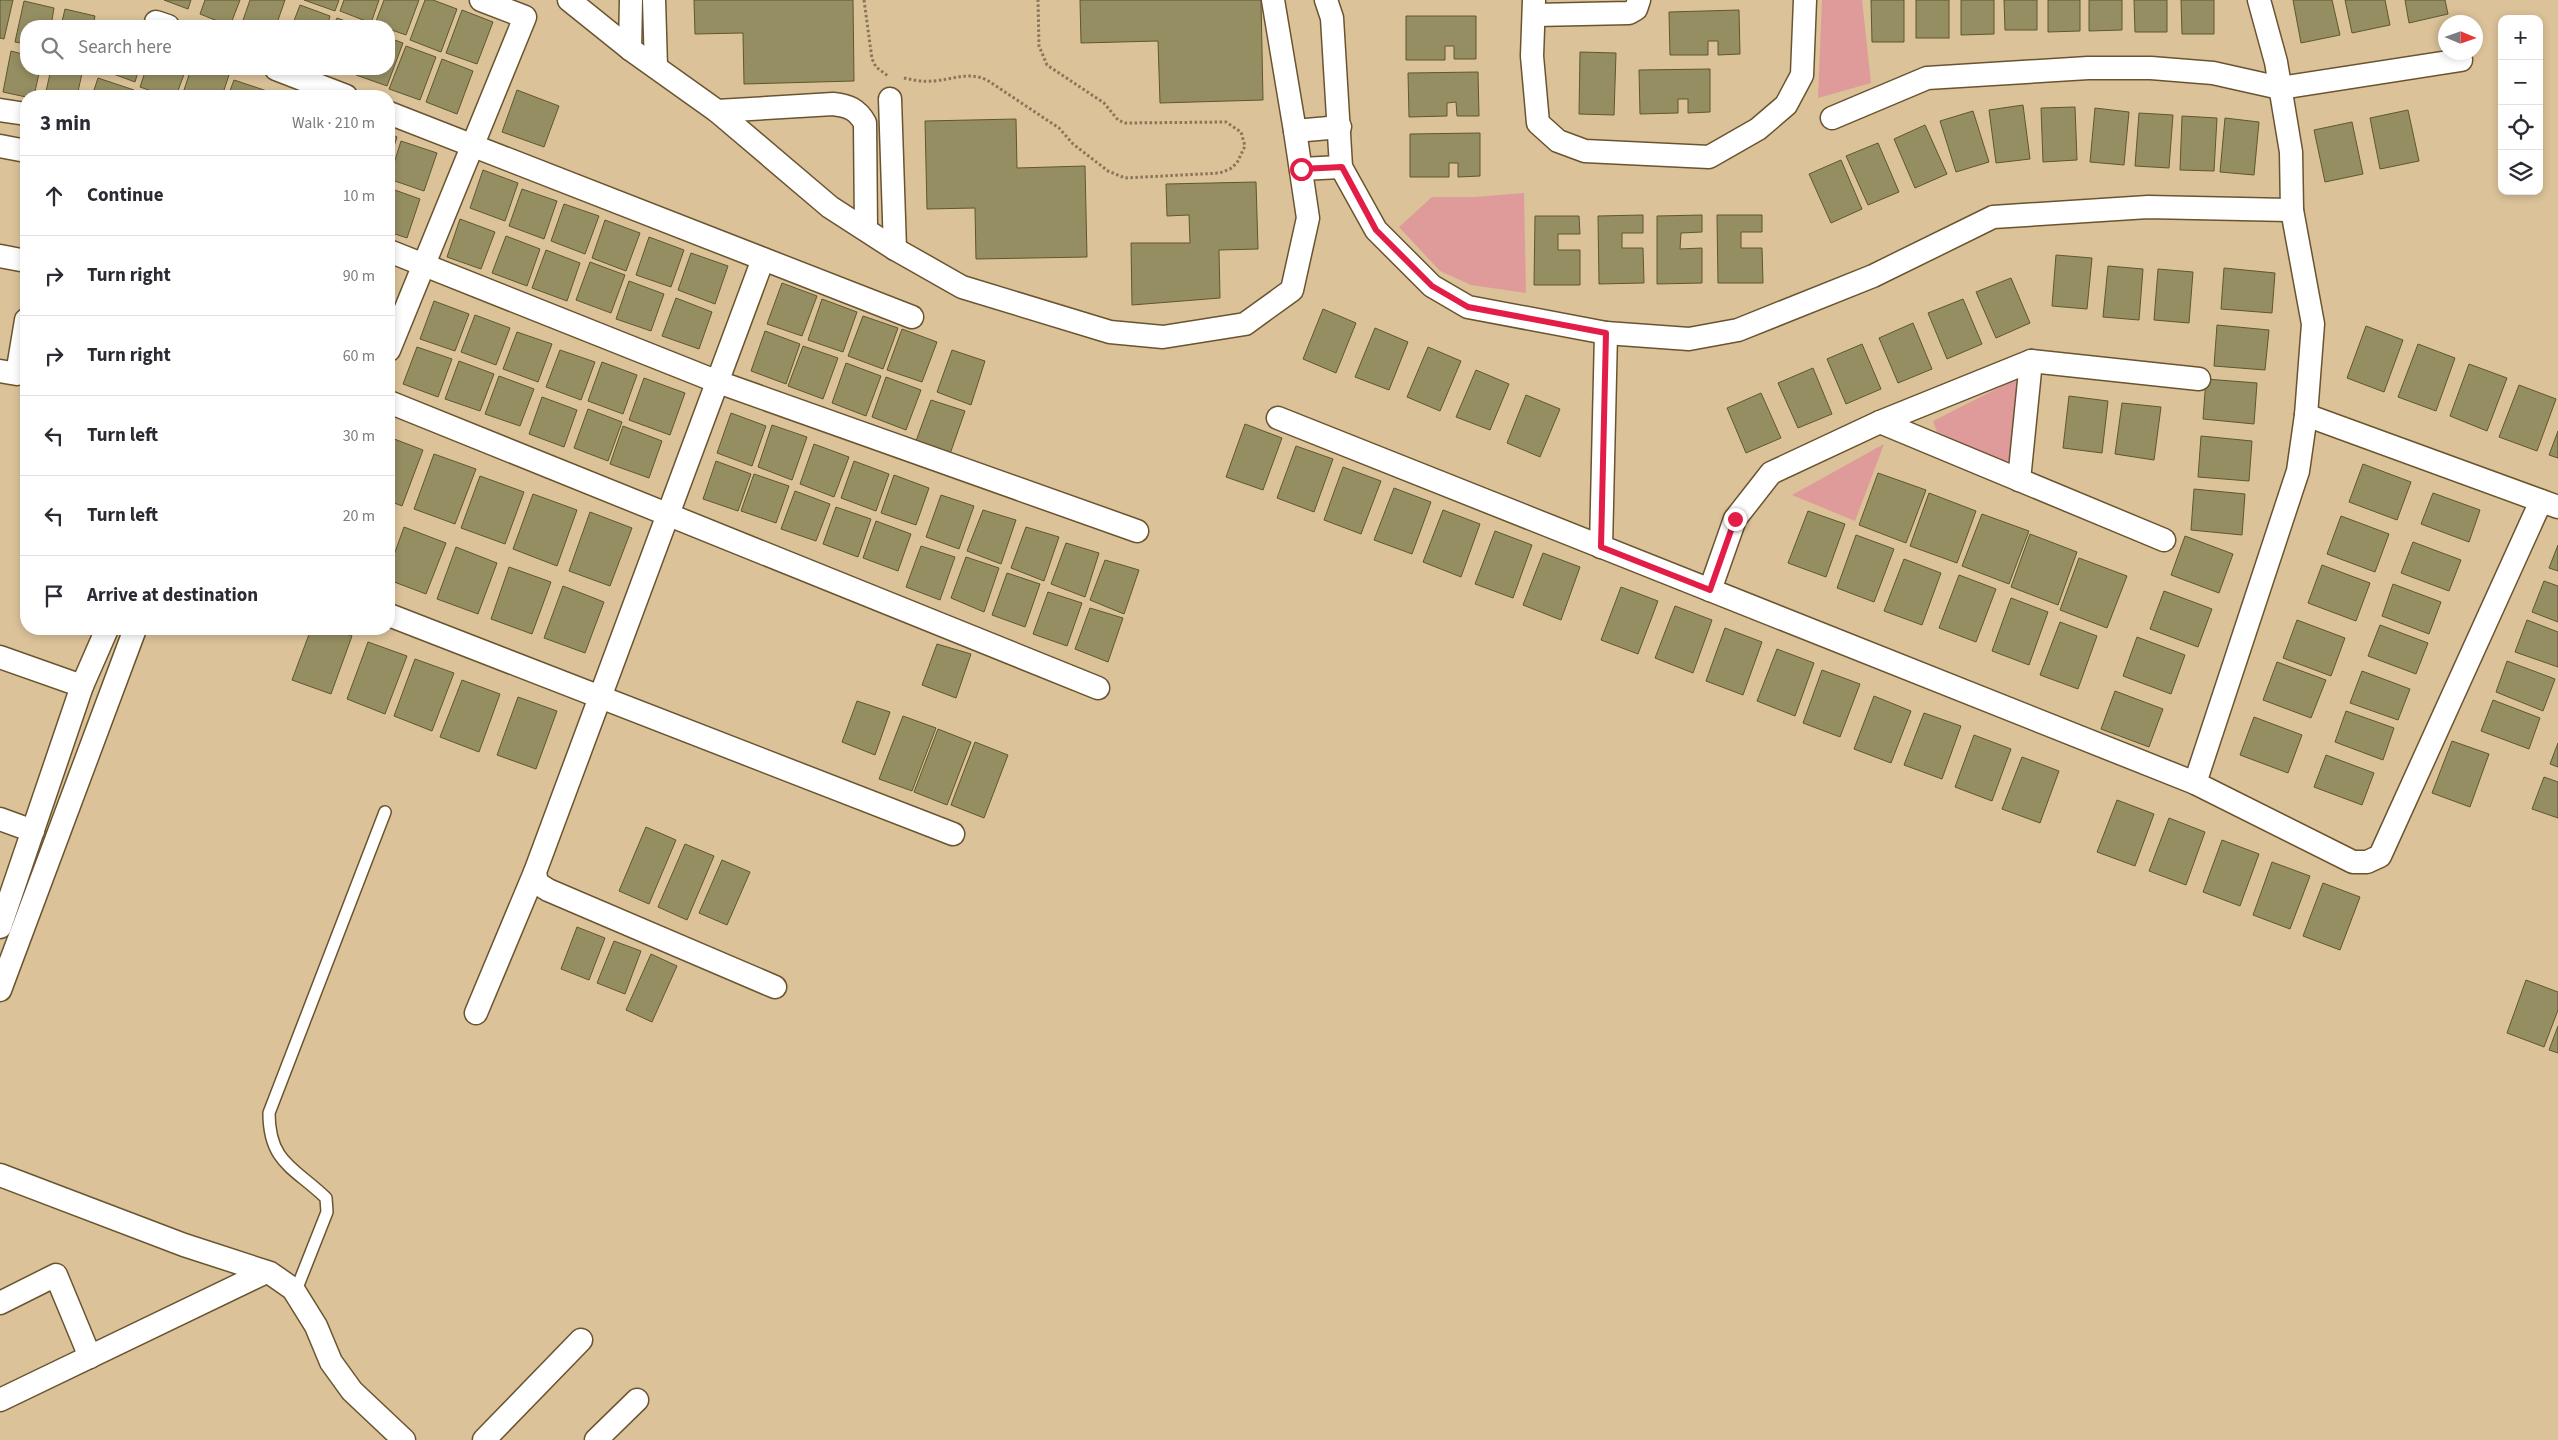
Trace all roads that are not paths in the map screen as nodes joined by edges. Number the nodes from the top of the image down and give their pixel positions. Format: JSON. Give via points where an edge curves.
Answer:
{"nodes":[{"id":1,"x":481,"y":0,"type":"edge"},
{"id":2,"x":569,"y":0,"type":"edge"},
{"id":3,"x":631,"y":0,"type":"edge"},
{"id":4,"x":654,"y":0,"type":"edge"},
{"id":5,"x":1273,"y":0,"type":"edge"},
{"id":6,"x":1326,"y":0,"type":"edge"},
{"id":7,"x":1639,"y":0,"type":"edge"},
{"id":8,"x":1805,"y":0,"type":"edge"},
{"id":9,"x":2259,"y":0,"type":"edge"},
{"id":10,"x":1535,"y":8,"type":"edge"},
{"id":11,"x":630,"y":49,"type":"junction"},
{"id":12,"x":2461,"y":60,"type":"dead end"},
{"id":13,"x":656,"y":67,"type":"junction"},
{"id":14,"x":292,"y":75,"type":"edge"},
{"id":15,"x":2280,"y":88,"type":"junction"},
{"id":16,"x":330,"y":90,"type":"edge"},
{"id":17,"x":890,"y":99,"type":"dead end"},
{"id":18,"x":0,"y":110,"type":"edge"},
{"id":19,"x":717,"y":111,"type":"junction"},
{"id":20,"x":20,"y":113,"type":"edge"},
{"id":21,"x":395,"y":115,"type":"edge"},
{"id":22,"x":1832,"y":118,"type":"dead end"},
{"id":23,"x":1340,"y":127,"type":"junction"},
{"id":24,"x":1295,"y":131,"type":"junction"},
{"id":25,"x":471,"y":145,"type":"junction"},
{"id":26,"x":0,"y":146,"type":"edge"},
{"id":27,"x":20,"y":150,"type":"edge"},
{"id":28,"x":1342,"y":167,"type":"junction"},
{"id":29,"x":1301,"y":169,"type":"junction"},
{"id":30,"x":2292,"y":210,"type":"junction"},
{"id":31,"x":866,"y":229,"type":"junction"},
{"id":32,"x":895,"y":249,"type":"junction"},
{"id":33,"x":395,"y":253,"type":"edge"},
{"id":34,"x":0,"y":256,"type":"edge"},
{"id":35,"x":763,"y":259,"type":"junction"},
{"id":36,"x":20,"y":260,"type":"edge"},
{"id":37,"x":424,"y":264,"type":"junction"},
{"id":38,"x":912,"y":317,"type":"dead end"},
{"id":39,"x":1606,"y":333,"type":"junction"},
{"id":40,"x":395,"y":335,"type":"edge"},
{"id":41,"x":20,"y":356,"type":"edge"},
{"id":42,"x":2031,"y":361,"type":"junction"},
{"id":43,"x":0,"y":371,"type":"edge"},
{"id":44,"x":2198,"y":380,"type":"dead end"},
{"id":45,"x":718,"y":382,"type":"junction"},
{"id":46,"x":395,"y":404,"type":"edge"},
{"id":47,"x":2306,"y":415,"type":"junction"},
{"id":48,"x":1278,"y":418,"type":"dead end"},
{"id":49,"x":1880,"y":422,"type":"junction"},
{"id":50,"x":2019,"y":480,"type":"junction"},
{"id":51,"x":2550,"y":504,"type":"edge"},
{"id":52,"x":668,"y":514,"type":"junction"},
{"id":53,"x":1137,"y":531,"type":"dead end"},
{"id":54,"x":2164,"y":540,"type":"dead end"},
{"id":55,"x":1601,"y":547,"type":"junction"},
{"id":56,"x":1710,"y":590,"type":"junction"},
{"id":57,"x":395,"y":617,"type":"edge"},
{"id":58,"x":104,"y":635,"type":"edge"},
{"id":59,"x":134,"y":635,"type":"edge"},
{"id":60,"x":0,"y":657,"type":"edge"},
{"id":61,"x":82,"y":686,"type":"junction"},
{"id":62,"x":1098,"y":688,"type":"dead end"},
{"id":63,"x":598,"y":698,"type":"junction"},
{"id":64,"x":2195,"y":783,"type":"junction"},
{"id":65,"x":385,"y":812,"type":"dead end"},
{"id":66,"x":0,"y":819,"type":"edge"},
{"id":67,"x":33,"y":831,"type":"junction"},
{"id":68,"x":953,"y":834,"type":"dead end"},
{"id":69,"x":535,"y":872,"type":"junction"},
{"id":70,"x":0,"y":927,"type":"edge"},
{"id":71,"x":775,"y":987,"type":"dead end"},
{"id":72,"x":0,"y":990,"type":"edge"},
{"id":73,"x":476,"y":1013,"type":"dead end"},
{"id":74,"x":0,"y":1175,"type":"edge"},
{"id":75,"x":266,"y":1272,"type":"junction"},
{"id":76,"x":295,"y":1293,"type":"junction"},
{"id":77,"x":0,"y":1303,"type":"edge"},
{"id":78,"x":580,"y":1340,"type":"dead end"},
{"id":79,"x":90,"y":1357,"type":"junction"},
{"id":80,"x":0,"y":1400,"type":"edge"},
{"id":81,"x":637,"y":1400,"type":"dead end"},
{"id":82,"x":404,"y":1440,"type":"edge"},
{"id":83,"x":484,"y":1440,"type":"edge"},
{"id":84,"x":596,"y":1440,"type":"edge"}],
"edges":[{"from":1,"to":25,"type":"street","via":[[525,17]]},
{"from":2,"to":11,"type":"street"},
{"from":3,"to":11,"type":"street"},
{"from":4,"to":13,"type":"street"},
{"from":5,"to":24,"type":"street"},
{"from":6,"to":23,"type":"street","via":[[1332,18]]},
{"from":7,"to":10,"type":"street","via":[[1636,9],[1629,13]]},
{"from":8,"to":10,"type":"street","via":[[1802,75],[1786,105],[1758,129],[1709,157],[1585,151],[1558,141],[1538,123],[1532,56]]},
{"from":9,"to":15,"type":"street"},
{"from":11,"to":13,"type":"street"},
{"from":12,"to":15,"type":"street"},
{"from":13,"to":19,"type":"street"},
{"from":14,"to":16,"type":"street"},
{"from":15,"to":22,"type":"street","via":[[2213,73],[2151,68],[2088,68],[1956,76],[1927,78]]},
{"from":15,"to":30,"type":"street","via":[[2291,152]]},
{"from":17,"to":32,"type":"street"},
{"from":18,"to":20,"type":"street"},
{"from":19,"to":31,"type":"street","via":[[830,207]]},
{"from":19,"to":31,"type":"street","via":[[833,104],[850,107],[859,113],[865,123]]},
{"from":21,"to":25,"type":"street"},
{"from":23,"to":24,"type":"street"},
{"from":23,"to":28,"type":"street"},
{"from":24,"to":29,"type":"street"},
{"from":25,"to":35,"type":"street"},
{"from":25,"to":37,"type":"street"},
{"from":26,"to":27,"type":"street"},
{"from":28,"to":29,"type":"street"},
{"from":28,"to":39,"type":"street","via":[[1376,230],[1432,286],[1468,307]]},
{"from":29,"to":32,"type":"street","via":[[1308,218],[1292,290],[1245,324],[1163,338],[1110,332],[962,287]]},
{"from":30,"to":39,"type":"street","via":[[2148,207],[1992,217],[1873,276],[1738,330],[1689,339]]},
{"from":30,"to":47,"type":"street","via":[[2313,324]]},
{"from":31,"to":32,"type":"street"},
{"from":33,"to":37,"type":"street"},
{"from":34,"to":36,"type":"street"},
{"from":35,"to":38,"type":"street"},
{"from":35,"to":45,"type":"street"},
{"from":37,"to":40,"type":"street"},
{"from":37,"to":45,"type":"street"},
{"from":39,"to":55,"type":"street"},
{"from":41,"to":43,"type":"street","via":[[17,374]]},
{"from":42,"to":44,"type":"street"},
{"from":42,"to":49,"type":"street"},
{"from":42,"to":50,"type":"street"},
{"from":45,"to":52,"type":"street"},
{"from":45,"to":53,"type":"street"},
{"from":46,"to":52,"type":"street"},
{"from":47,"to":51,"type":"street"},
{"from":47,"to":64,"type":"street","via":[[2298,471]]},
{"from":48,"to":55,"type":"street"},
{"from":49,"to":50,"type":"street"},
{"from":49,"to":56,"type":"street","via":[[1771,473],[1735,519]]},
{"from":50,"to":54,"type":"street"},
{"from":51,"to":64,"type":"street","via":[[2380,856],[2367,862],[2353,862]]},
{"from":52,"to":62,"type":"street"},
{"from":52,"to":63,"type":"street"},
{"from":55,"to":56,"type":"street"},
{"from":56,"to":64,"type":"street"},
{"from":57,"to":63,"type":"street"},
{"from":58,"to":61,"type":"street"},
{"from":59,"to":72,"type":"street"},
{"from":60,"to":61,"type":"street"},
{"from":61,"to":67,"type":"street"},
{"from":63,"to":68,"type":"street"},
{"from":63,"to":69,"type":"street"},
{"from":65,"to":76,"type":"lane","via":[[269,1113],[269,1134],[278,1155],[326,1198],[327,1212]]},
{"from":66,"to":67,"type":"street"},
{"from":67,"to":70,"type":"street"},
{"from":69,"to":71,"type":"street","via":[[537,883],[548,890]]},
{"from":69,"to":73,"type":"street"},
{"from":74,"to":75,"type":"street","via":[[184,1246]]},
{"from":75,"to":76,"type":"street"},
{"from":75,"to":79,"type":"street"},
{"from":76,"to":82,"type":"street","via":[[316,1326],[332,1362],[352,1391]]},
{"from":77,"to":79,"type":"street","via":[[56,1275]]},
{"from":78,"to":83,"type":"street"},
{"from":79,"to":80,"type":"street"},
{"from":81,"to":84,"type":"street"}]}
